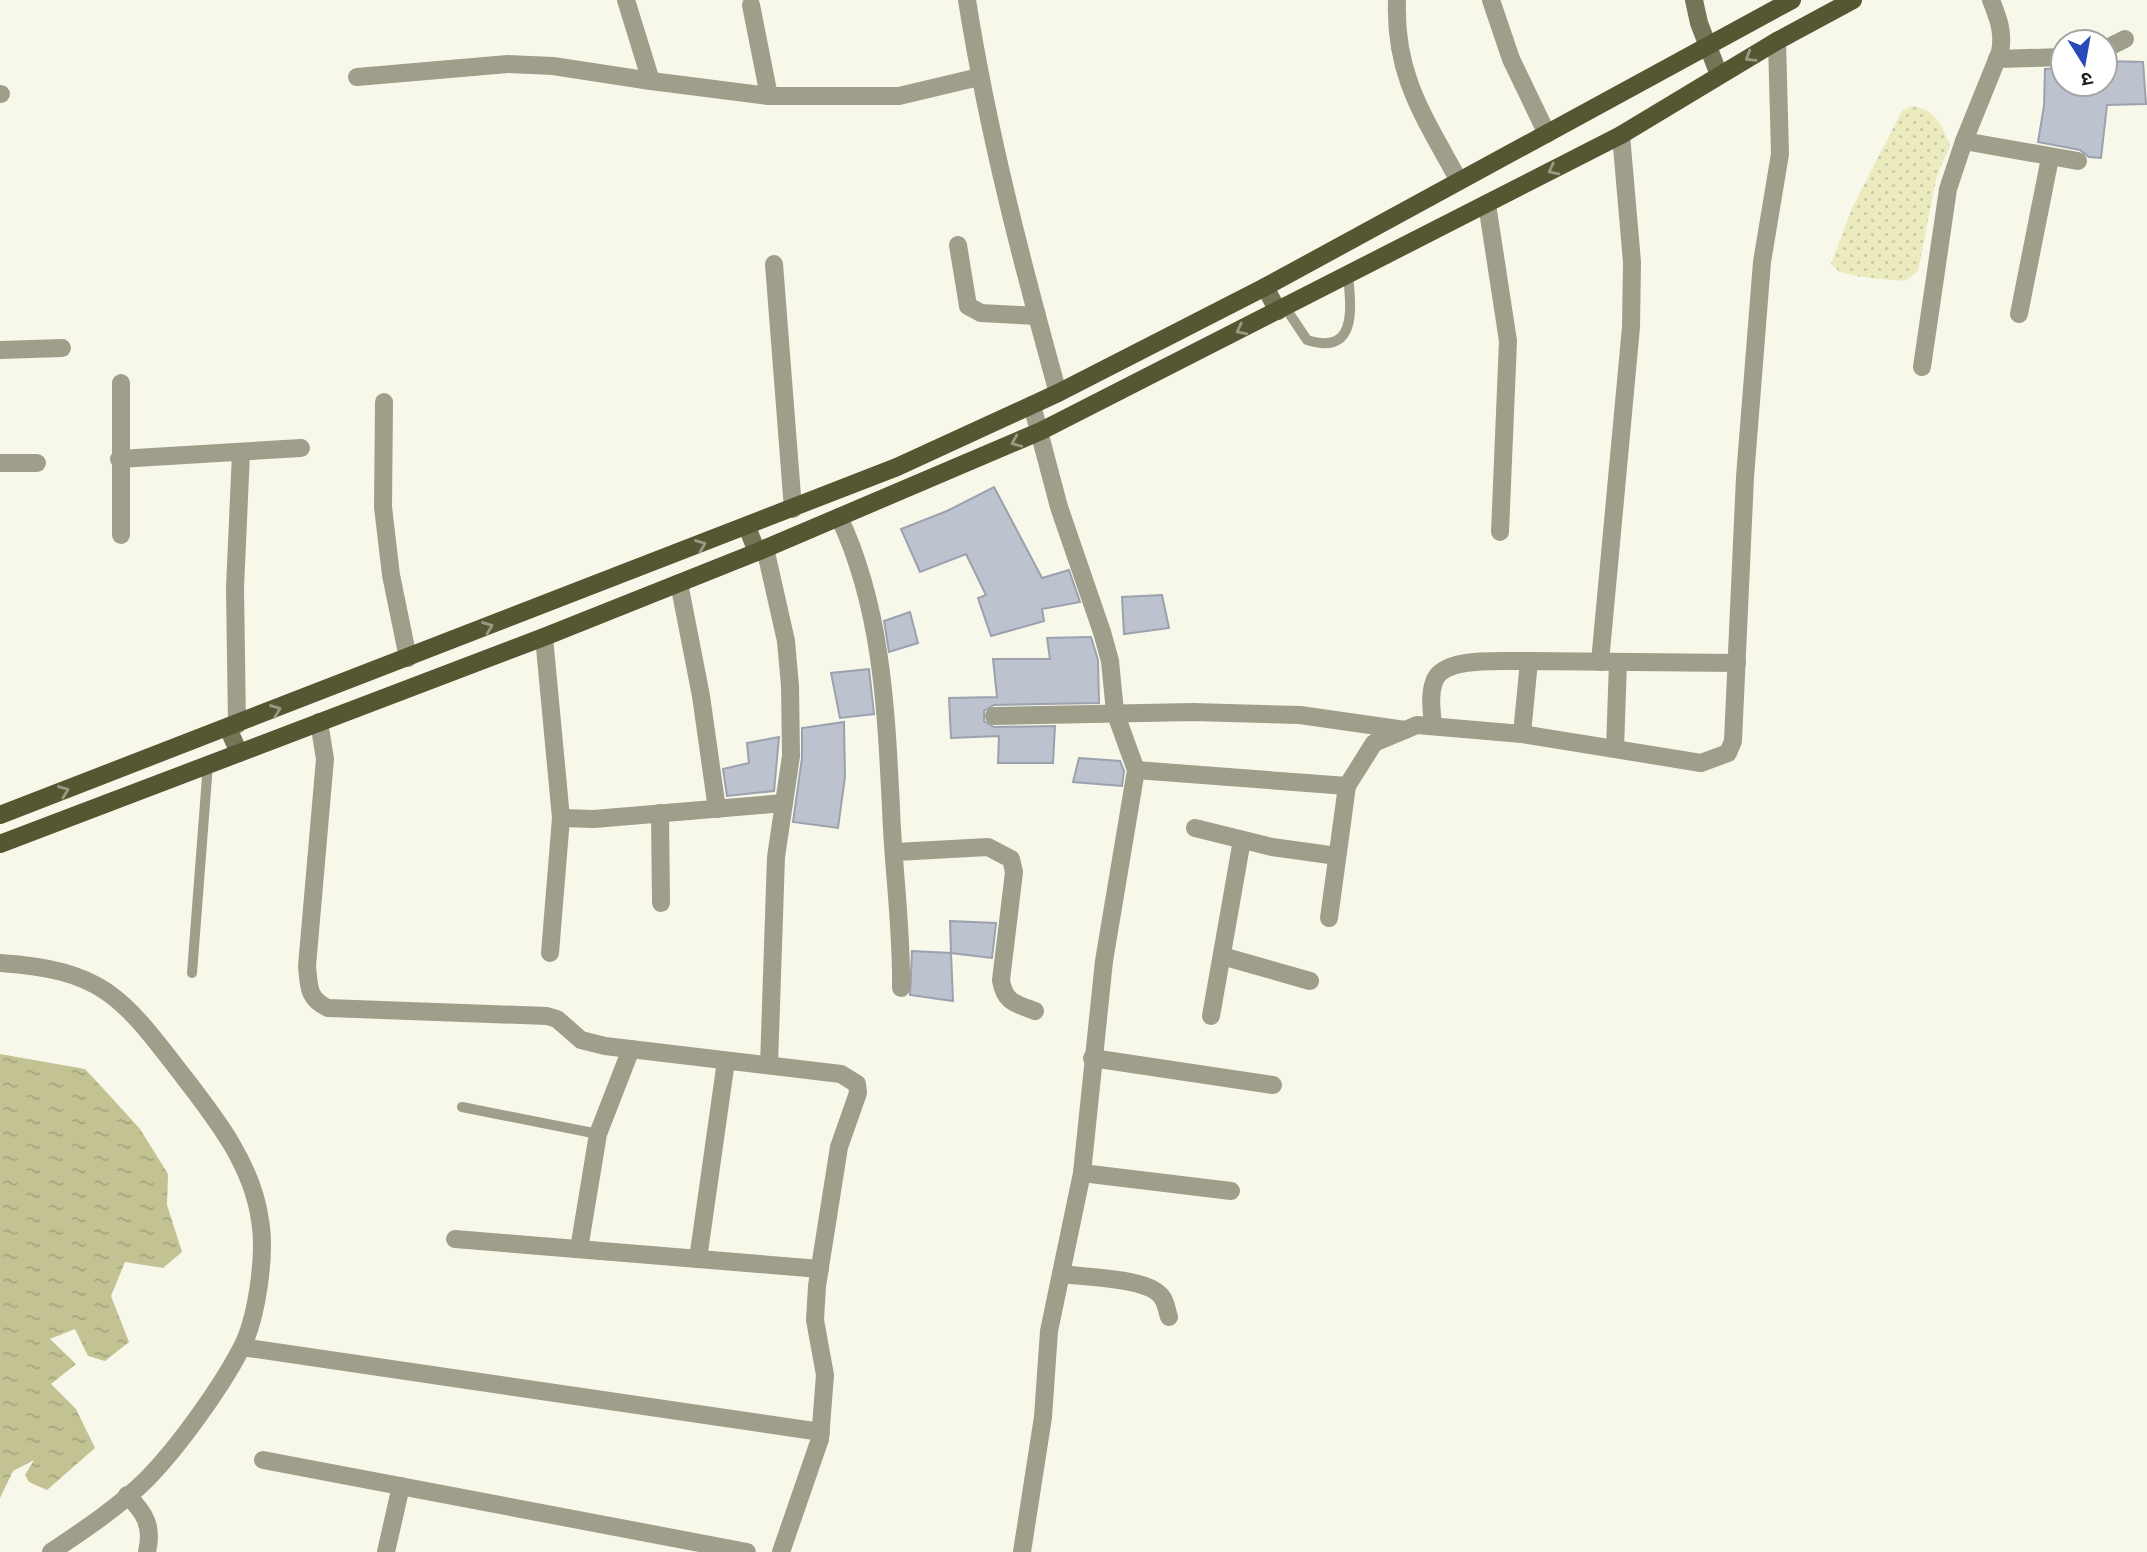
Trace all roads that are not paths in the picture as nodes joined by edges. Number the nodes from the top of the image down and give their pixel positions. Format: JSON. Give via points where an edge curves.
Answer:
{"nodes":[{"id":1,"x":626,"y":0,"type":"edge"},
{"id":2,"x":967,"y":0,"type":"edge"},
{"id":3,"x":1397,"y":0,"type":"edge"},
{"id":4,"x":1491,"y":0,"type":"edge"},
{"id":5,"x":1694,"y":0,"type":"edge"},
{"id":6,"x":1792,"y":0,"type":"edge"},
{"id":7,"x":1853,"y":0,"type":"edge"},
{"id":8,"x":1990,"y":0,"type":"edge"},
{"id":9,"x":751,"y":5,"type":"dead end"},
{"id":10,"x":2125,"y":39,"type":"dead end"},
{"id":11,"x":1777,"y":41,"type":"junction"},
{"id":12,"x":2119,"y":42,"type":"edge"},
{"id":13,"x":1708,"y":47,"type":"junction"},
{"id":14,"x":2049,"y":58,"type":"edge"},
{"id":15,"x":1997,"y":59,"type":"junction"},
{"id":16,"x":1719,"y":75,"type":"junction"},
{"id":17,"x":356,"y":77,"type":"dead end"},
{"id":18,"x":979,"y":77,"type":"junction"},
{"id":19,"x":651,"y":81,"type":"junction"},
{"id":20,"x":769,"y":96,"type":"junction"},
{"id":21,"x":1546,"y":134,"type":"junction"},
{"id":22,"x":1621,"y":135,"type":"junction"},
{"id":23,"x":1964,"y":141,"type":"junction"},
{"id":24,"x":2050,"y":158,"type":"junction"},
{"id":25,"x":2078,"y":161,"type":"dead end"},
{"id":26,"x":1459,"y":181,"type":"junction"},
{"id":27,"x":1487,"y":204,"type":"junction"},
{"id":28,"x":958,"y":245,"type":"dead end"},
{"id":29,"x":774,"y":264,"type":"dead end"},
{"id":30,"x":1348,"y":275,"type":"junction"},
{"id":31,"x":1265,"y":286,"type":"junction"},
{"id":32,"x":1282,"y":309,"type":"junction"},
{"id":33,"x":2019,"y":314,"type":"dead end"},
{"id":34,"x":1037,"y":316,"type":"junction"},
{"id":35,"x":62,"y":348,"type":"dead end"},
{"id":36,"x":0,"y":350,"type":"edge"},
{"id":37,"x":1922,"y":367,"type":"dead end"},
{"id":38,"x":121,"y":383,"type":"dead end"},
{"id":39,"x":1058,"y":393,"type":"junction"},
{"id":40,"x":384,"y":402,"type":"dead end"},
{"id":41,"x":1032,"y":405,"type":"junction"},
{"id":42,"x":1041,"y":431,"type":"junction"},
{"id":43,"x":301,"y":448,"type":"dead end"},
{"id":44,"x":241,"y":453,"type":"junction"},
{"id":45,"x":119,"y":459,"type":"junction"},
{"id":46,"x":0,"y":463,"type":"edge"},
{"id":47,"x":37,"y":463,"type":"dead end"},
{"id":48,"x":793,"y":509,"type":"junction"},
{"id":49,"x":839,"y":517,"type":"junction"},
{"id":50,"x":747,"y":527,"type":"junction"},
{"id":51,"x":1500,"y":532,"type":"dead end"},
{"id":52,"x":121,"y":535,"type":"dead end"},
{"id":53,"x":761,"y":550,"type":"junction"},
{"id":54,"x":678,"y":583,"type":"junction"},
{"id":55,"x":544,"y":637,"type":"junction"},
{"id":56,"x":408,"y":658,"type":"junction"},
{"id":57,"x":1529,"y":661,"type":"junction"},
{"id":58,"x":1609,"y":662,"type":"junction"},
{"id":59,"x":1737,"y":663,"type":"junction"},
{"id":60,"x":1115,"y":712,"type":"junction"},
{"id":61,"x":994,"y":716,"type":"dead end"},
{"id":62,"x":319,"y":722,"type":"junction"},
{"id":63,"x":1433,"y":726,"type":"junction"},
{"id":64,"x":233,"y":727,"type":"junction"},
{"id":65,"x":1405,"y":730,"type":"junction"},
{"id":66,"x":1522,"y":734,"type":"junction"},
{"id":67,"x":1615,"y":750,"type":"junction"},
{"id":68,"x":239,"y":753,"type":"junction"},
{"id":69,"x":208,"y":764,"type":"junction"},
{"id":70,"x":1136,"y":770,"type":"junction"},
{"id":71,"x":1347,"y":786,"type":"junction"},
{"id":72,"x":784,"y":803,"type":"junction"},
{"id":73,"x":717,"y":809,"type":"junction"},
{"id":74,"x":660,"y":813,"type":"junction"},
{"id":75,"x":0,"y":815,"type":"edge"},
{"id":76,"x":561,"y":818,"type":"junction"},
{"id":77,"x":1195,"y":828,"type":"dead end"},
{"id":78,"x":1242,"y":840,"type":"junction"},
{"id":79,"x":0,"y":844,"type":"edge"},
{"id":80,"x":896,"y":852,"type":"junction"},
{"id":81,"x":1337,"y":856,"type":"junction"},
{"id":82,"x":661,"y":903,"type":"dead end"},
{"id":83,"x":1329,"y":918,"type":"dead end"},
{"id":84,"x":550,"y":953,"type":"dead end"},
{"id":85,"x":1222,"y":956,"type":"junction"},
{"id":86,"x":0,"y":962,"type":"edge"},
{"id":87,"x":192,"y":973,"type":"dead end"},
{"id":88,"x":1310,"y":981,"type":"dead end"},
{"id":89,"x":901,"y":988,"type":"dead end"},
{"id":90,"x":1035,"y":1011,"type":"dead end"},
{"id":91,"x":1211,"y":1016,"type":"dead end"},
{"id":92,"x":631,"y":1049,"type":"junction"},
{"id":93,"x":1092,"y":1058,"type":"junction"},
{"id":94,"x":726,"y":1060,"type":"junction"},
{"id":95,"x":769,"y":1065,"type":"junction"},
{"id":96,"x":1273,"y":1085,"type":"dead end"},
{"id":97,"x":462,"y":1107,"type":"dead end"},
{"id":98,"x":598,"y":1134,"type":"junction"},
{"id":99,"x":1082,"y":1173,"type":"junction"},
{"id":100,"x":1231,"y":1191,"type":"dead end"},
{"id":101,"x":455,"y":1239,"type":"dead end"},
{"id":102,"x":579,"y":1249,"type":"junction"},
{"id":103,"x":698,"y":1259,"type":"junction"},
{"id":104,"x":820,"y":1269,"type":"junction"},
{"id":105,"x":1061,"y":1274,"type":"junction"},
{"id":106,"x":1169,"y":1317,"type":"dead end"},
{"id":107,"x":242,"y":1348,"type":"junction"},
{"id":108,"x":821,"y":1432,"type":"junction"},
{"id":109,"x":264,"y":1460,"type":"dead end"},
{"id":110,"x":401,"y":1486,"type":"junction"},
{"id":111,"x":127,"y":1495,"type":"junction"},
{"id":112,"x":51,"y":1552,"type":"edge"},
{"id":113,"x":147,"y":1552,"type":"edge"},
{"id":114,"x":386,"y":1552,"type":"edge"},
{"id":115,"x":747,"y":1552,"type":"edge"},
{"id":116,"x":781,"y":1552,"type":"edge"},
{"id":117,"x":1022,"y":1552,"type":"edge"}],
"edges":[{"from":1,"to":19,"type":"street"},
{"from":2,"to":18,"type":"street"},
{"from":3,"to":26,"type":"street","via":[[1398,49],[1404,72]]},
{"from":4,"to":21,"type":"street","via":[[1511,59]]},
{"from":5,"to":13,"type":"street"},
{"from":6,"to":13,"type":"main road"},
{"from":7,"to":11,"type":"main road"},
{"from":8,"to":15,"type":"street","via":[[2003,39]]},
{"from":9,"to":20,"type":"street"},
{"from":10,"to":12,"type":"street"},
{"from":11,"to":16,"type":"main road","one_way":true},
{"from":11,"to":59,"type":"street","via":[[1780,154],[1761,276],[1745,477]]},
{"from":13,"to":16,"type":"street"},
{"from":13,"to":21,"type":"main road"},
{"from":14,"to":15,"type":"street"},
{"from":15,"to":23,"type":"street"},
{"from":16,"to":22,"type":"main road"},
{"from":17,"to":19,"type":"street","via":[[509,64],[565,67]]},
{"from":18,"to":20,"type":"street","via":[[899,96]]},
{"from":18,"to":34,"type":"street"},
{"from":19,"to":20,"type":"street"},
{"from":21,"to":26,"type":"main road"},
{"from":22,"to":27,"type":"main road","one_way":true},
{"from":22,"to":58,"type":"street","via":[[1632,262]]},
{"from":23,"to":24,"type":"street"},
{"from":23,"to":37,"type":"street","via":[[1948,189]]},
{"from":24,"to":25,"type":"street"},
{"from":24,"to":33,"type":"street"},
{"from":26,"to":31,"type":"main road"},
{"from":27,"to":30,"type":"main road"},
{"from":27,"to":51,"type":"street","via":[[1508,341]]},
{"from":28,"to":34,"type":"street","via":[[968,306],[981,313]]},
{"from":29,"to":48,"type":"street"},
{"from":30,"to":32,"type":"main road"},
{"from":30,"to":32,"type":"lane","via":[[1351,315],[1343,336],[1330,342],[1307,340]]},
{"from":31,"to":32,"type":"street"},
{"from":31,"to":39,"type":"main road"},
{"from":32,"to":42,"type":"main road","one_way":true},
{"from":34,"to":39,"type":"street"},
{"from":35,"to":36,"type":"street"},
{"from":38,"to":45,"type":"street"},
{"from":39,"to":41,"type":"main road"},
{"from":40,"to":56,"type":"street","via":[[383,508],[390,575]]},
{"from":41,"to":42,"type":"street"},
{"from":41,"to":48,"type":"main road"},
{"from":42,"to":49,"type":"main road","one_way":true},
{"from":42,"to":60,"type":"street","via":[[1059,507],[1110,662]]},
{"from":43,"to":44,"type":"street"},
{"from":44,"to":45,"type":"street"},
{"from":44,"to":64,"type":"street"},
{"from":45,"to":52,"type":"street"},
{"from":46,"to":47,"type":"street"},
{"from":48,"to":50,"type":"main road"},
{"from":49,"to":53,"type":"main road"},
{"from":49,"to":80,"type":"street","via":[[852,548],[882,664]]},
{"from":50,"to":53,"type":"street"},
{"from":56,"to":50,"type":"main road","one_way":true},
{"from":53,"to":54,"type":"main road"},
{"from":53,"to":72,"type":"street","via":[[786,641],[791,756]]},
{"from":54,"to":55,"type":"main road"},
{"from":54,"to":73,"type":"street"},
{"from":55,"to":62,"type":"main road"},
{"from":55,"to":76,"type":"street"},
{"from":64,"to":56,"type":"main road","one_way":true},
{"from":57,"to":58,"type":"street"},
{"from":57,"to":63,"type":"street","via":[[1442,668],[1431,694]]},
{"from":57,"to":66,"type":"street"},
{"from":58,"to":59,"type":"street"},
{"from":58,"to":67,"type":"street"},
{"from":59,"to":67,"type":"street","via":[[1733,741],[1728,753],[1701,763]]},
{"from":60,"to":61,"type":"street"},
{"from":60,"to":65,"type":"street","via":[[1300,715]]},
{"from":60,"to":70,"type":"street"},
{"from":62,"to":68,"type":"main road"},
{"from":62,"to":92,"type":"street","via":[[325,759],[307,966],[316,1003],[328,1009],[547,1016],[581,1040]]},
{"from":63,"to":65,"type":"street"},
{"from":63,"to":66,"type":"street"},
{"from":64,"to":68,"type":"street"},
{"from":75,"to":64,"type":"main road","one_way":true},
{"from":65,"to":71,"type":"street","via":[[1374,743]]},
{"from":66,"to":67,"type":"street"},
{"from":68,"to":69,"type":"main road"},
{"from":69,"to":79,"type":"main road"},
{"from":69,"to":87,"type":"lane"},
{"from":70,"to":71,"type":"street"},
{"from":70,"to":93,"type":"street"},
{"from":71,"to":81,"type":"street"},
{"from":72,"to":73,"type":"street"},
{"from":72,"to":95,"type":"street","via":[[776,857]]},
{"from":73,"to":74,"type":"street"},
{"from":74,"to":76,"type":"street"},
{"from":74,"to":82,"type":"street"},
{"from":76,"to":84,"type":"street"},
{"from":77,"to":78,"type":"street"},
{"from":78,"to":81,"type":"street"},
{"from":78,"to":85,"type":"street"},
{"from":80,"to":89,"type":"street"},
{"from":80,"to":90,"type":"street","via":[[988,847],[1012,859],[1003,995]]},
{"from":81,"to":83,"type":"street"},
{"from":85,"to":88,"type":"street"},
{"from":85,"to":91,"type":"street"},
{"from":86,"to":107,"type":"street","via":[[41,965],[87,978],[117,997],[214,1116],[244,1167],[260,1219],[262,1256]]},
{"from":92,"to":94,"type":"street"},
{"from":92,"to":98,"type":"street"},
{"from":93,"to":96,"type":"street"},
{"from":93,"to":99,"type":"street"},
{"from":94,"to":95,"type":"street"},
{"from":94,"to":103,"type":"street"},
{"from":95,"to":104,"type":"street","via":[[841,1074],[857,1084],[839,1147]]},
{"from":97,"to":98,"type":"lane"},
{"from":98,"to":102,"type":"street"},
{"from":99,"to":100,"type":"street"},
{"from":99,"to":105,"type":"street"},
{"from":101,"to":102,"type":"street"},
{"from":102,"to":103,"type":"street"},
{"from":103,"to":104,"type":"street"},
{"from":104,"to":108,"type":"street","via":[[815,1320],[825,1375]]},
{"from":105,"to":106,"type":"street","via":[[1157,1291]]},
{"from":105,"to":117,"type":"street","via":[[1049,1331],[1043,1417]]},
{"from":107,"to":108,"type":"street"},
{"from":107,"to":111,"type":"street","via":[[202,1409],[147,1478]]},
{"from":108,"to":116,"type":"street"},
{"from":109,"to":110,"type":"street"},
{"from":110,"to":114,"type":"street"},
{"from":110,"to":115,"type":"street"},
{"from":111,"to":112,"type":"street"},
{"from":111,"to":113,"type":"street","via":[[149,1524]]}]}
